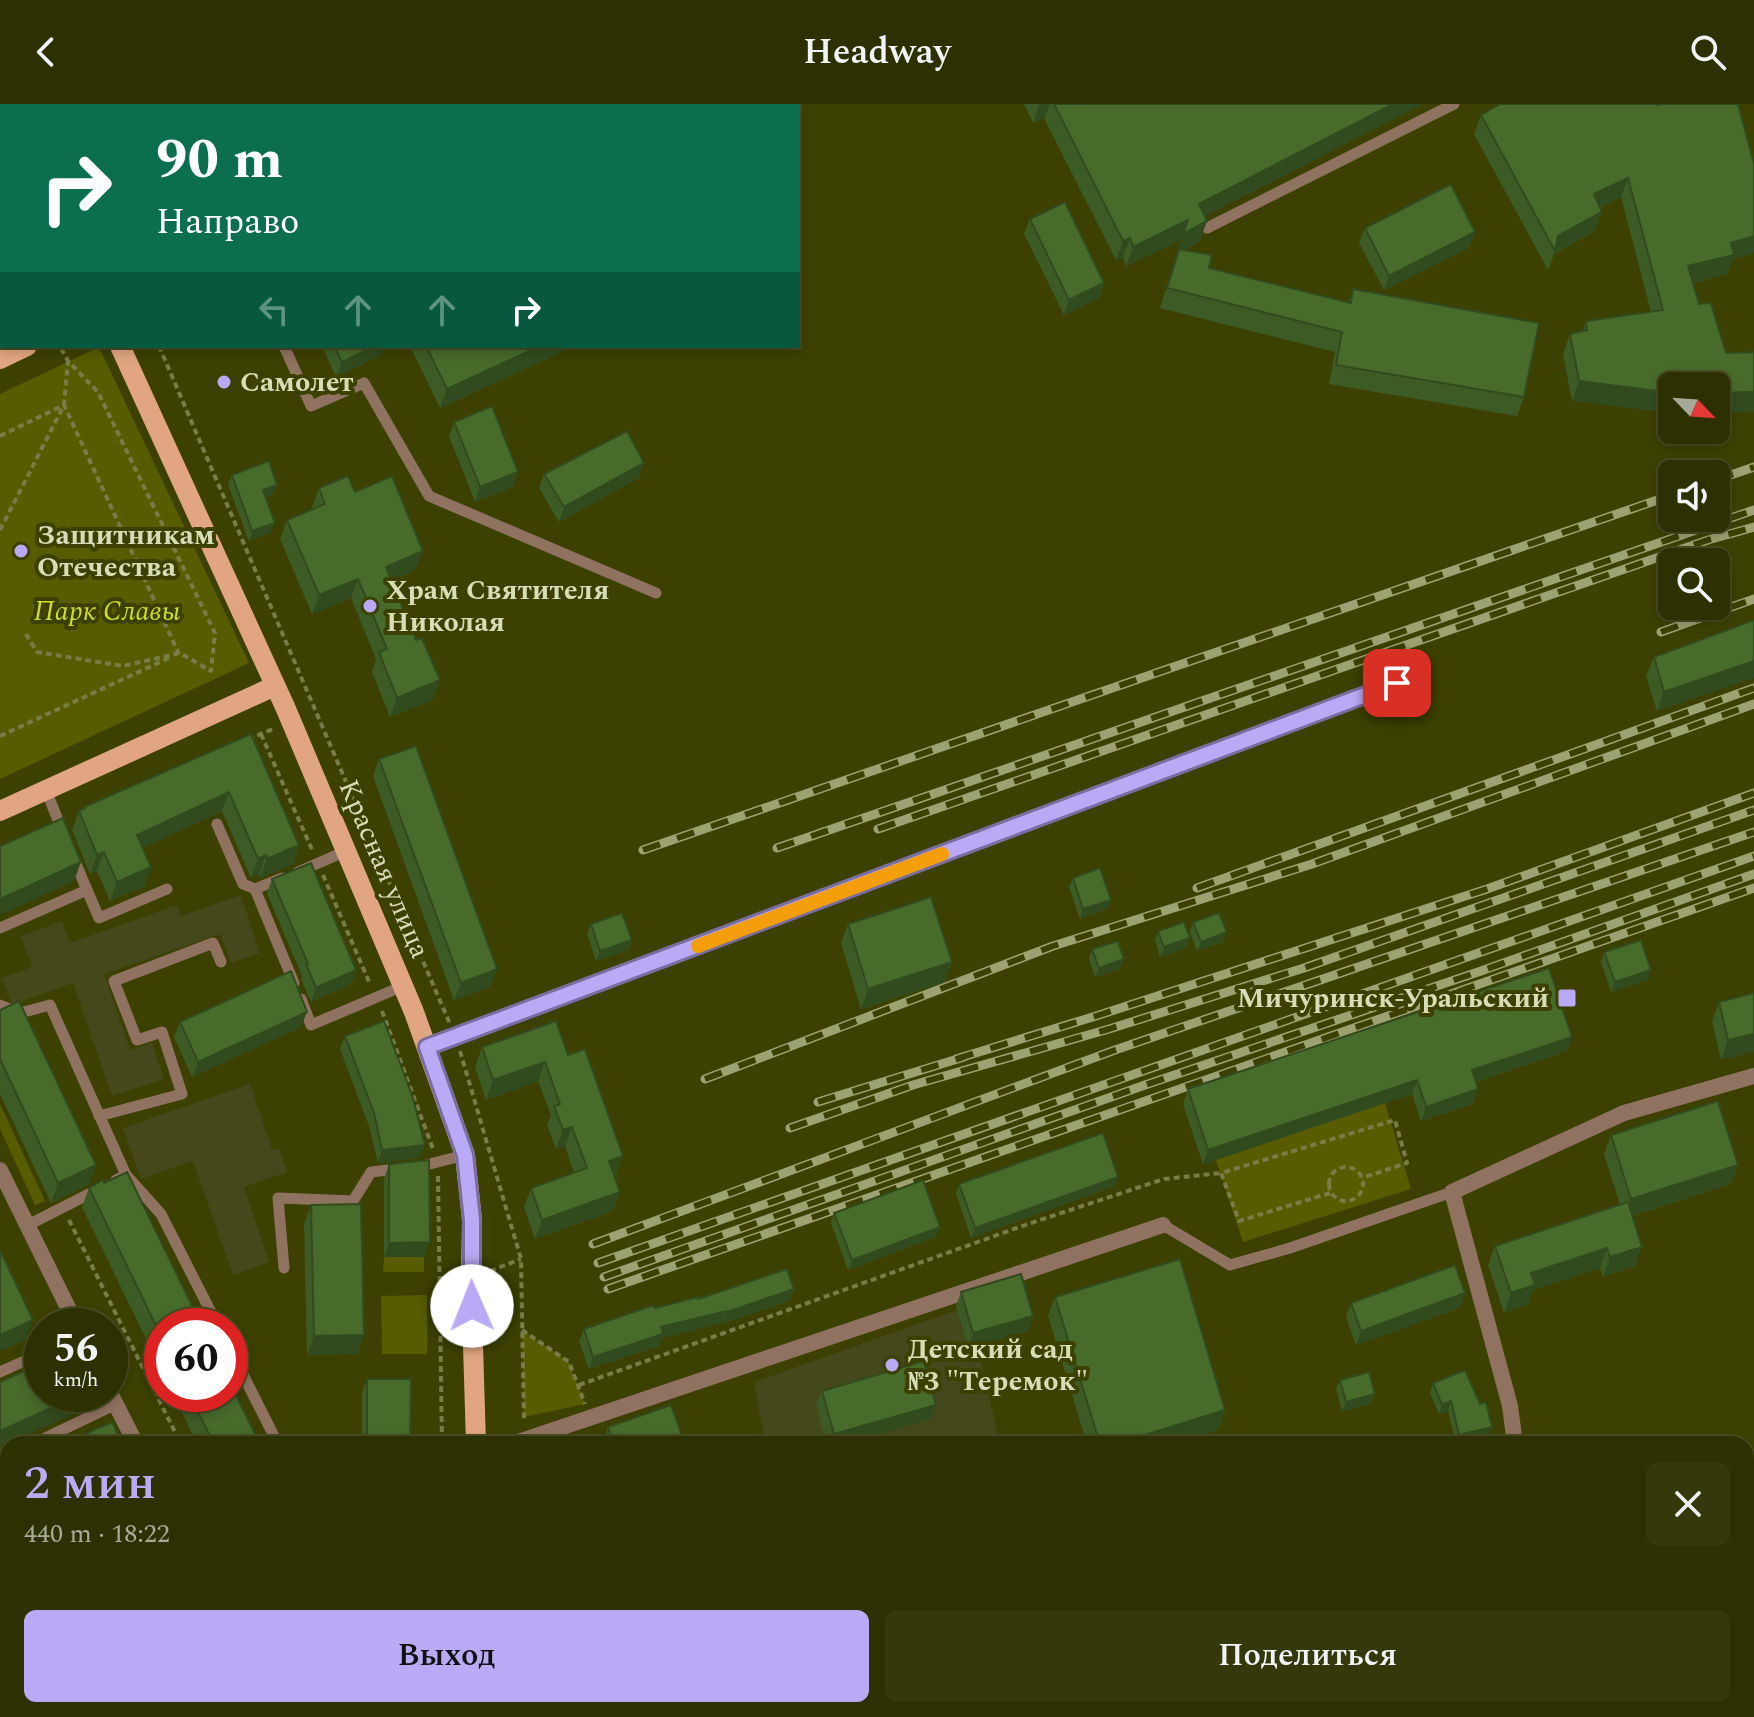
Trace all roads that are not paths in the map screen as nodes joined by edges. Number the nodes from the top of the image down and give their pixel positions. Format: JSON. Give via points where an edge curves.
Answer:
{"nodes":[{"id":1,"x":1454,"y":104,"type":"edge"},
{"id":2,"x":1207,"y":228,"type":"edge"},
{"id":3,"x":23,"y":348,"type":"edge"},
{"id":4,"x":121,"y":348,"type":"edge"},
{"id":5,"x":285,"y":348,"type":"edge"},
{"id":6,"x":0,"y":359,"type":"edge"},
{"id":7,"x":656,"y":593,"type":"dead end"},
{"id":8,"x":1397,"y":683,"type":"dead end"},
{"id":9,"x":275,"y":686,"type":"junction"},
{"id":10,"x":46,"y":790,"type":"junction"},
{"id":11,"x":0,"y":811,"type":"edge"},
{"id":12,"x":217,"y":824,"type":"dead end"},
{"id":13,"x":346,"y":851,"type":"junction"},
{"id":14,"x":167,"y":889,"type":"dead end"},
{"id":15,"x":255,"y":889,"type":"junction"},
{"id":16,"x":87,"y":890,"type":"junction"},
{"id":17,"x":0,"y":928,"type":"edge"},
{"id":18,"x":221,"y":962,"type":"dead end"},
{"id":19,"x":403,"y":986,"type":"junction"},
{"id":20,"x":0,"y":1005,"type":"edge"},
{"id":21,"x":427,"y":1047,"type":"junction"},
{"id":22,"x":1754,"y":1076,"type":"edge"},
{"id":23,"x":99,"y":1116,"type":"junction"},
{"id":24,"x":465,"y":1155,"type":"junction"},
{"id":25,"x":0,"y":1170,"type":"edge"},
{"id":26,"x":126,"y":1175,"type":"junction"},
{"id":27,"x":1452,"y":1192,"type":"junction"},
{"id":28,"x":1163,"y":1225,"type":"joint"},
{"id":29,"x":26,"y":1226,"type":"junction"},
{"id":30,"x":284,"y":1268,"type":"dead end"},
{"id":31,"x":68,"y":1308,"type":"edge"},
{"id":32,"x":209,"y":1308,"type":"edge"},
{"id":33,"x":24,"y":1361,"type":"edge"},
{"id":34,"x":0,"y":1372,"type":"edge"},
{"id":35,"x":248,"y":1385,"type":"edge"},
{"id":36,"x":89,"y":1412,"type":"edge"},
{"id":37,"x":120,"y":1412,"type":"edge"},
{"id":38,"x":47,"y":1436,"type":"edge"},
{"id":39,"x":132,"y":1436,"type":"edge"},
{"id":40,"x":274,"y":1436,"type":"edge"},
{"id":41,"x":476,"y":1436,"type":"edge"},
{"id":42,"x":536,"y":1436,"type":"edge"},
{"id":43,"x":1514,"y":1436,"type":"edge"}],
"edges":[{"from":1,"to":2,"type":"lane"},
{"from":3,"to":6,"type":"main road"},
{"from":4,"to":9,"type":"main road","name":"Красная улица"},
{"from":5,"to":7,"type":"lane","via":[[311,406],[364,383],[429,496]]},
{"from":8,"to":21,"type":"lane"},
{"from":9,"to":10,"type":"main road"},
{"from":9,"to":13,"type":"main road","name":"Красная улица"},
{"from":10,"to":11,"type":"main road"},
{"from":10,"to":16,"type":"lane"},
{"from":12,"to":15,"type":"lane","via":[[243,884]]},
{"from":13,"to":15,"type":"lane"},
{"from":13,"to":19,"type":"main road","name":"Красная улица"},
{"from":14,"to":16,"type":"lane","via":[[99,918]]},
{"from":15,"to":19,"type":"lane","via":[[311,1025]]},
{"from":16,"to":17,"type":"lane"},
{"from":18,"to":23,"type":"lane","via":[[213,943],[114,981],[137,1040],[162,1032],[182,1094]]},
{"from":19,"to":21,"type":"main road","name":"Красная улица"},
{"from":20,"to":23,"type":"lane","via":[[20,1013],[50,1005]]},
{"from":21,"to":24,"type":"main road","name":"Красная улица"},
{"from":22,"to":27,"type":"street","via":[[1624,1113]]},
{"from":23,"to":26,"type":"lane"},
{"from":24,"to":30,"type":"lane","via":[[371,1172],[353,1201],[278,1198]]},
{"from":24,"to":41,"type":"main road","name":"Красная улица","via":[[472,1220]]},
{"from":25,"to":29,"type":"street"},
{"from":26,"to":29,"type":"lane"},
{"from":26,"to":32,"type":"lane","via":[[161,1214]]},
{"from":27,"to":28,"type":"lane","via":[[1230,1265]]},
{"from":27,"to":43,"type":"street"},
{"from":28,"to":42,"type":"street"},
{"from":29,"to":31,"type":"street"},
{"from":33,"to":34,"type":"lane"},
{"from":35,"to":40,"type":"lane"},
{"from":36,"to":38,"type":"lane"},
{"from":37,"to":39,"type":"street"}]}
